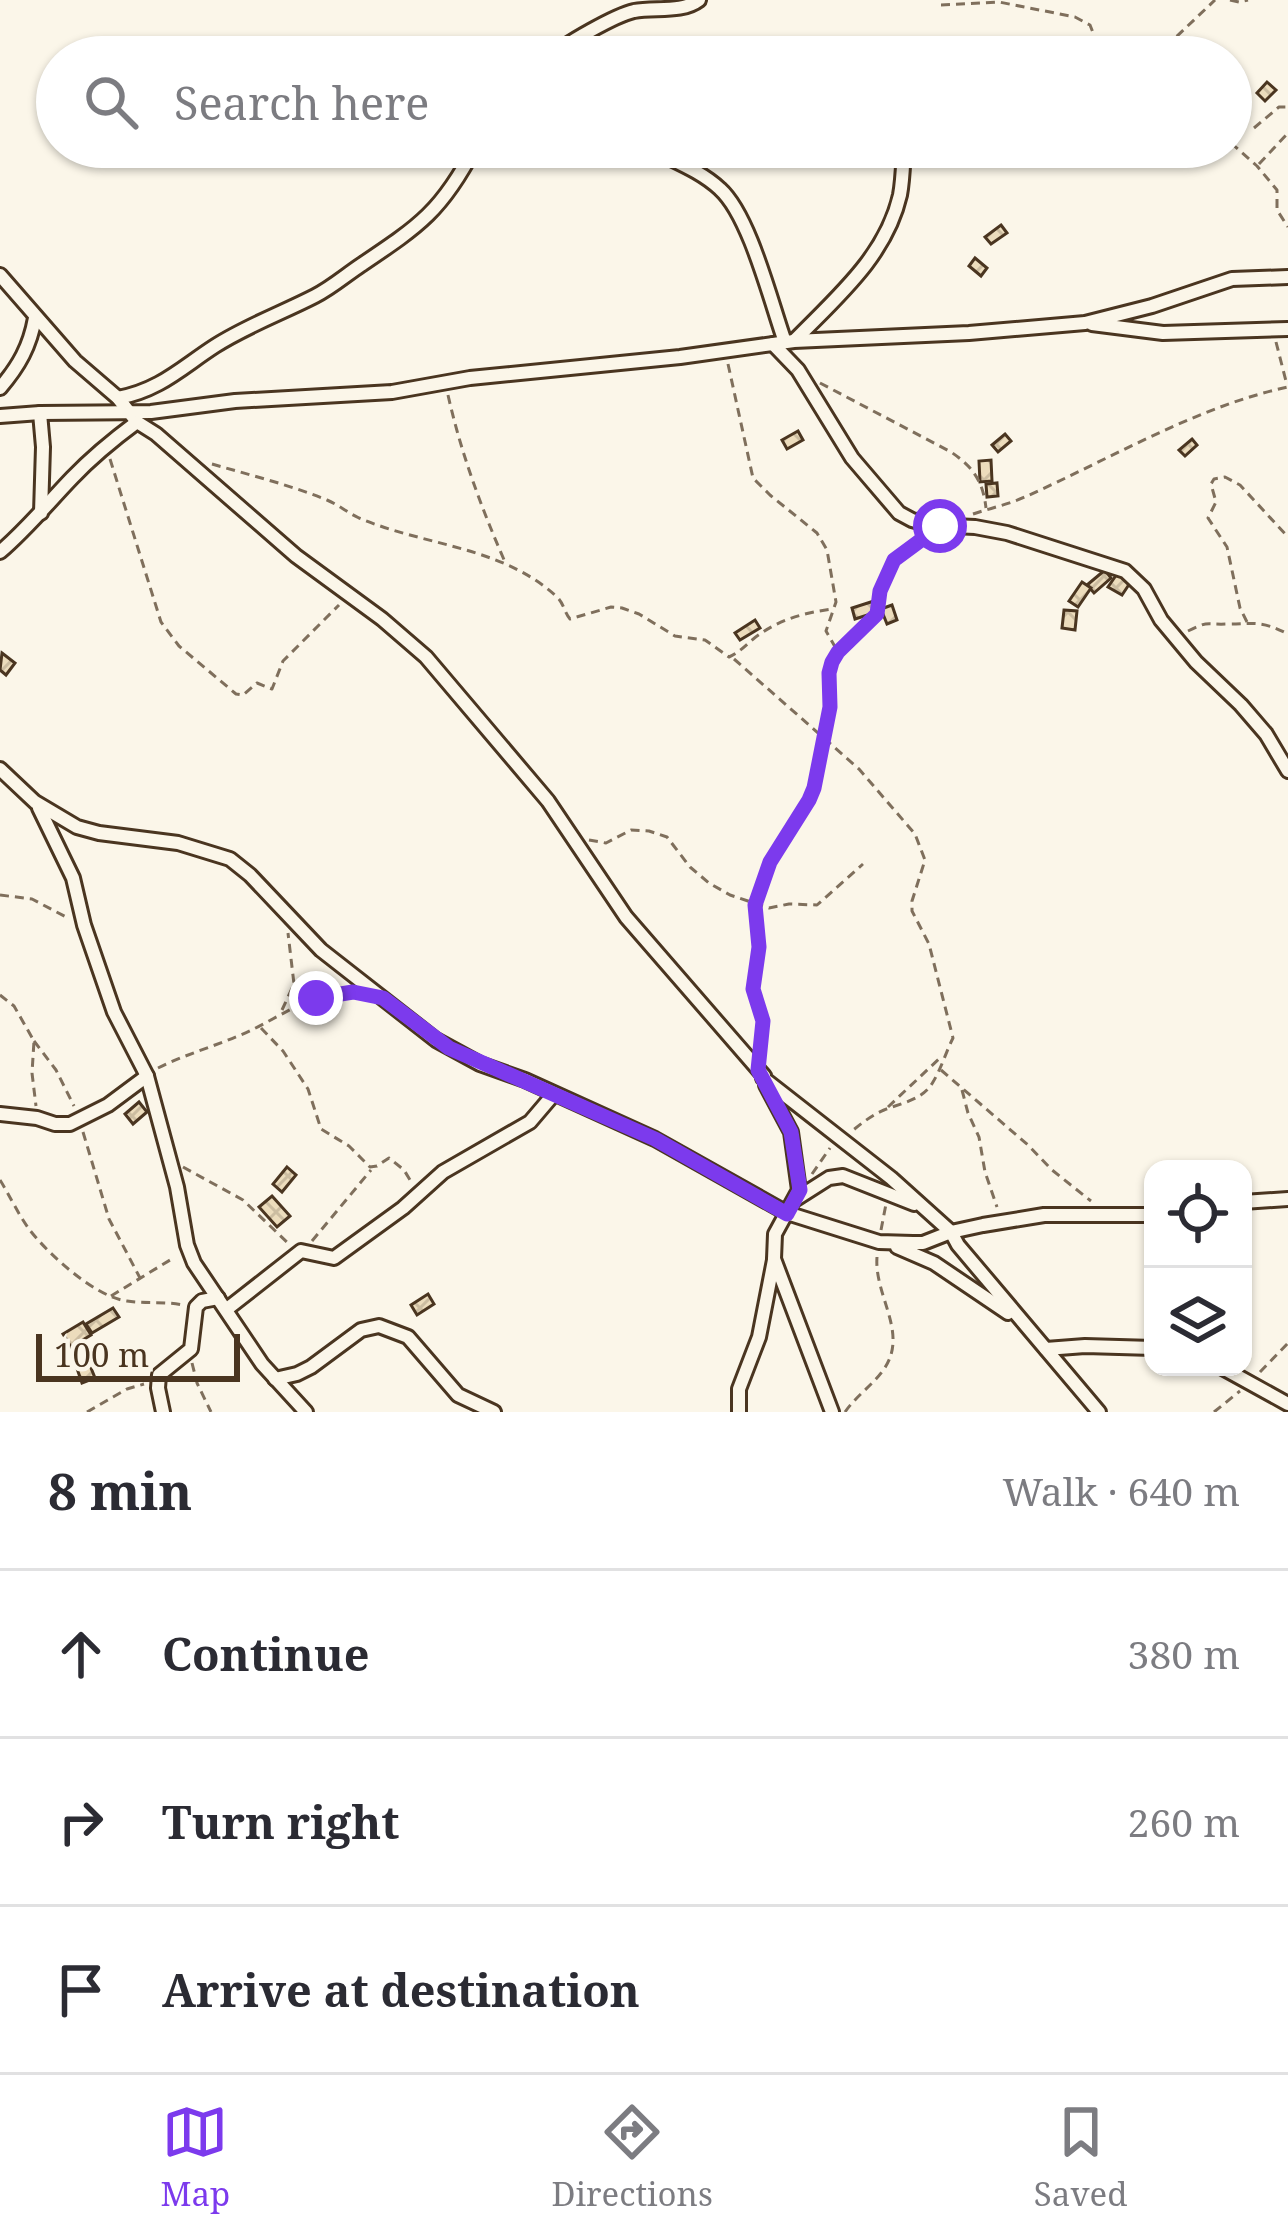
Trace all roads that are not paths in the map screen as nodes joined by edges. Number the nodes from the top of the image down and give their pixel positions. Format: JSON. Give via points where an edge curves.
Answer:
{"nodes":[{"id":1,"x":699,"y":0,"type":"edge"},
{"id":2,"x":585,"y":36,"type":"edge"},
{"id":3,"x":464,"y":168,"type":"edge"},
{"id":4,"x":687,"y":168,"type":"edge"},
{"id":5,"x":903,"y":168,"type":"edge"},
{"id":6,"x":0,"y":274,"type":"edge"},
{"id":7,"x":1288,"y":277,"type":"edge"},
{"id":8,"x":35,"y":318,"type":"junction"},
{"id":9,"x":1085,"y":323,"type":"junction"},
{"id":10,"x":1288,"y":329,"type":"edge"},
{"id":11,"x":784,"y":342,"type":"junction"},
{"id":12,"x":0,"y":388,"type":"edge"},
{"id":13,"x":118,"y":398,"type":"junction"},
{"id":14,"x":40,"y":413,"type":"junction"},
{"id":15,"x":0,"y":416,"type":"edge"},
{"id":16,"x":133,"y":418,"type":"junction"},
{"id":17,"x":41,"y":513,"type":"junction"},
{"id":18,"x":0,"y":552,"type":"edge"},
{"id":19,"x":0,"y":769,"type":"edge"},
{"id":20,"x":1288,"y":771,"type":"edge"},
{"id":21,"x":35,"y":802,"type":"junction"},
{"id":22,"x":760,"y":1074,"type":"junction"},
{"id":23,"x":147,"y":1076,"type":"junction"},
{"id":24,"x":553,"y":1095,"type":"junction"},
{"id":25,"x":0,"y":1114,"type":"edge"},
{"id":26,"x":797,"y":1195,"type":"junction"},
{"id":27,"x":1288,"y":1199,"type":"edge"},
{"id":28,"x":1252,"y":1201,"type":"edge"},
{"id":29,"x":923,"y":1207,"type":"junction"},
{"id":30,"x":787,"y":1214,"type":"junction"},
{"id":31,"x":1144,"y":1215,"type":"edge"},
{"id":32,"x":951,"y":1232,"type":"junction"},
{"id":33,"x":882,"y":1242,"type":"junction"},
{"id":34,"x":774,"y":1259,"type":"junction"},
{"id":35,"x":222,"y":1304,"type":"junction"},
{"id":36,"x":1025,"y":1324,"type":"junction"},
{"id":37,"x":1046,"y":1348,"type":"junction"},
{"id":38,"x":1144,"y":1348,"type":"edge"},
{"id":39,"x":1239,"y":1376,"type":"edge"},
{"id":40,"x":275,"y":1379,"type":"junction"},
{"id":41,"x":1288,"y":1404,"type":"edge"},
{"id":42,"x":163,"y":1412,"type":"edge"},
{"id":43,"x":306,"y":1412,"type":"edge"},
{"id":44,"x":494,"y":1412,"type":"edge"},
{"id":45,"x":740,"y":1412,"type":"edge"},
{"id":46,"x":832,"y":1412,"type":"edge"},
{"id":47,"x":1099,"y":1412,"type":"edge"}],
"edges":[{"from":1,"to":2,"type":"street","via":[[633,11]]},
{"from":3,"to":13,"type":"street","via":[[436,208],[321,293],[215,346],[158,386]]},
{"from":4,"to":11,"type":"street","via":[[736,210]]},
{"from":5,"to":11,"type":"street","via":[[889,227],[858,276]]},
{"from":6,"to":8,"type":"street"},
{"from":7,"to":9,"type":"street","via":[[1232,280]]},
{"from":8,"to":12,"type":"street","via":[[30,342]]},
{"from":8,"to":13,"type":"street"},
{"from":9,"to":10,"type":"street","via":[[1163,333]]},
{"from":9,"to":11,"type":"street"},
{"from":11,"to":16,"type":"street"},
{"from":11,"to":20,"type":"street","via":[[845,448],[888,503],[912,520],[1007,533],[1118,566],[1266,734]]},
{"from":13,"to":16,"type":"street"},
{"from":14,"to":15,"type":"street"},
{"from":14,"to":16,"type":"street"},
{"from":14,"to":17,"type":"street"},
{"from":16,"to":17,"type":"street"},
{"from":16,"to":22,"type":"street","via":[[426,657],[548,801],[626,917]]},
{"from":17,"to":18,"type":"street"},
{"from":19,"to":21,"type":"street"},
{"from":21,"to":23,"type":"street","via":[[67,863],[108,996]]},
{"from":21,"to":24,"type":"street","via":[[76,827],[230,859],[321,950],[436,1040]]},
{"from":22,"to":26,"type":"street","via":[[791,1132]]},
{"from":22,"to":29,"type":"street"},
{"from":23,"to":25,"type":"street","via":[[62,1125]]},
{"from":23,"to":35,"type":"street","via":[[188,1249]]},
{"from":24,"to":30,"type":"street","via":[[667,1146]]},
{"from":24,"to":35,"type":"street","via":[[530,1122],[443,1172],[334,1258],[306,1250]]},
{"from":26,"to":29,"type":"street","via":[[843,1177]]},
{"from":26,"to":30,"type":"street"},
{"from":27,"to":28,"type":"street"},
{"from":29,"to":32,"type":"street"},
{"from":30,"to":33,"type":"street"},
{"from":30,"to":34,"type":"street"},
{"from":31,"to":32,"type":"street","via":[[1061,1214]]},
{"from":32,"to":33,"type":"street","via":[[923,1243]]},
{"from":32,"to":36,"type":"street"},
{"from":33,"to":36,"type":"street","via":[[934,1263]]},
{"from":34,"to":45,"type":"street"},
{"from":34,"to":46,"type":"street"},
{"from":35,"to":40,"type":"street"},
{"from":35,"to":42,"type":"street","via":[[196,1306],[191,1349],[158,1380]]},
{"from":36,"to":37,"type":"street"},
{"from":37,"to":38,"type":"street"},
{"from":37,"to":47,"type":"street"},
{"from":39,"to":41,"type":"street"},
{"from":40,"to":43,"type":"street"},
{"from":40,"to":44,"type":"street","via":[[379,1326],[408,1337],[450,1387]]}]}
